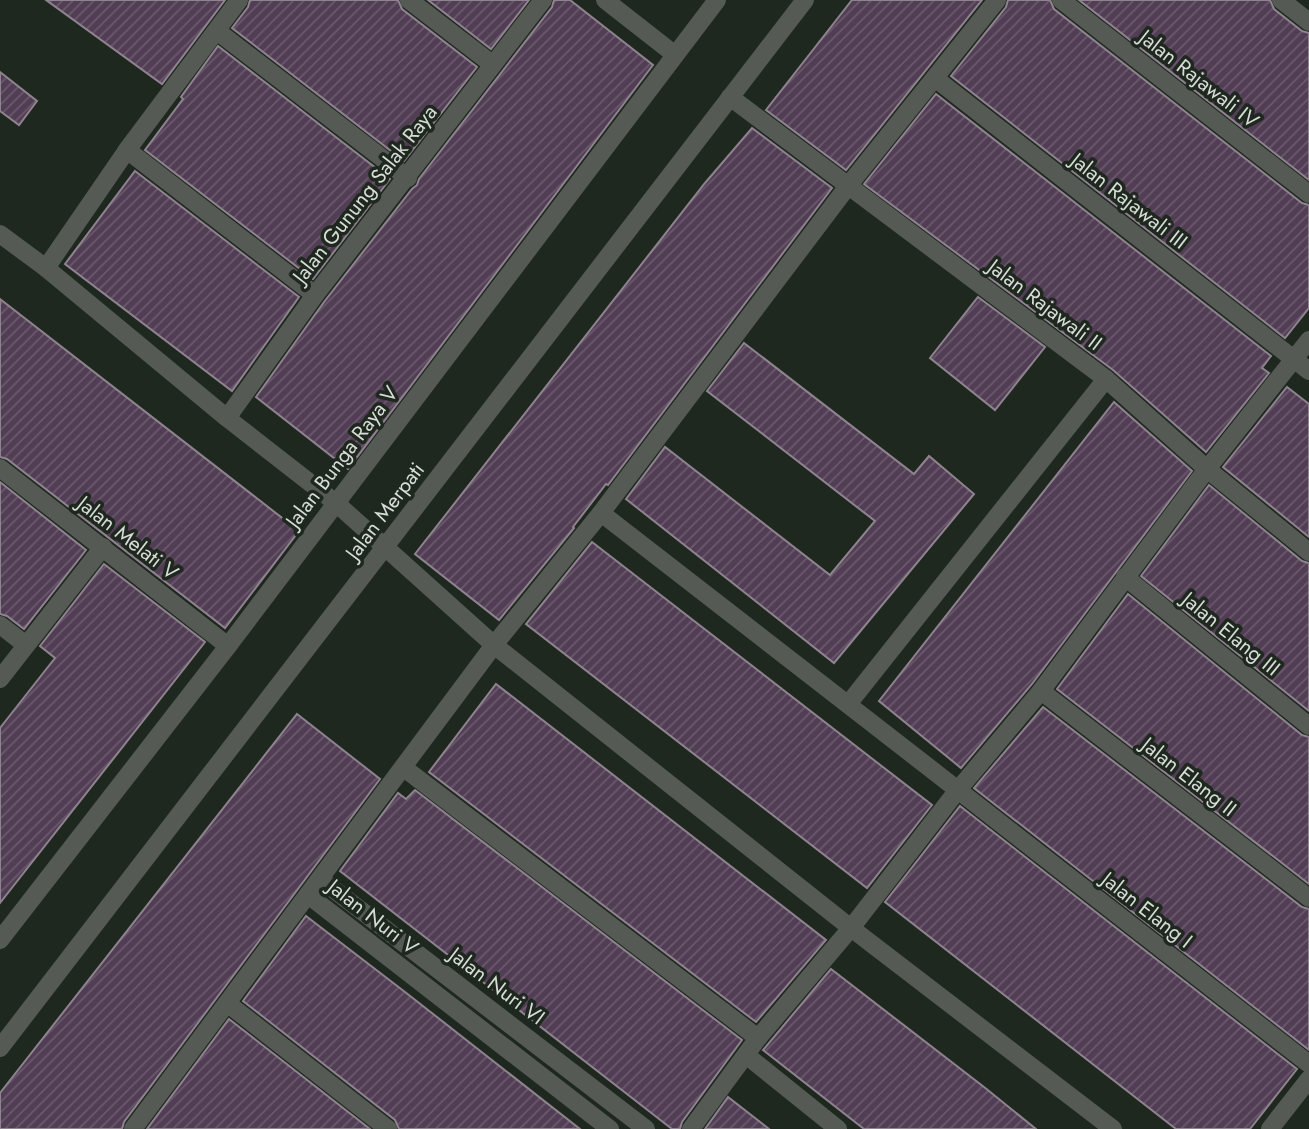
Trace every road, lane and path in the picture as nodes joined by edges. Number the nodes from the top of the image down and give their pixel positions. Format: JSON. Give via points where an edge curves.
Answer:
{"nodes":[{"id":1,"x":239,"y":0,"type":"edge"},
{"id":2,"x":408,"y":0,"type":"edge"},
{"id":3,"x":543,"y":0,"type":"edge"},
{"id":4,"x":605,"y":0,"type":"edge"},
{"id":5,"x":717,"y":0,"type":"edge"},
{"id":6,"x":805,"y":0,"type":"edge"},
{"id":7,"x":997,"y":0,"type":"edge"},
{"id":8,"x":1061,"y":0,"type":"edge"},
{"id":9,"x":1281,"y":0,"type":"edge"},
{"id":10,"x":1309,"y":22,"type":"edge"},
{"id":11,"x":218,"y":31,"type":"junction"},
{"id":12,"x":674,"y":54,"type":"junction"},
{"id":13,"x":492,"y":64,"type":"junction"},
{"id":14,"x":936,"y":79,"type":"junction"},
{"id":15,"x":730,"y":97,"type":"junction"},
{"id":16,"x":127,"y":150,"type":"junction"},
{"id":17,"x":408,"y":178,"type":"junction"},
{"id":18,"x":848,"y":186,"type":"junction"},
{"id":19,"x":1309,"y":194,"type":"edge"},
{"id":20,"x":0,"y":234,"type":"edge"},
{"id":21,"x":46,"y":268,"type":"junction"},
{"id":22,"x":315,"y":295,"type":"junction"},
{"id":23,"x":1309,"y":340,"type":"edge"},
{"id":24,"x":1294,"y":359,"type":"junction"},
{"id":25,"x":1309,"y":371,"type":"edge"},
{"id":26,"x":1106,"y":379,"type":"junction"},
{"id":27,"x":227,"y":418,"type":"junction"},
{"id":28,"x":0,"y":468,"type":"edge"},
{"id":29,"x":1207,"y":469,"type":"junction"},
{"id":30,"x":336,"y":503,"type":"junction"},
{"id":31,"x":601,"y":513,"type":"junction"},
{"id":32,"x":103,"y":547,"type":"junction"},
{"id":33,"x":386,"y":547,"type":"junction"},
{"id":34,"x":1309,"y":552,"type":"edge"},
{"id":35,"x":1125,"y":577,"type":"junction"},
{"id":36,"x":0,"y":625,"type":"edge"},
{"id":37,"x":26,"y":645,"type":"junction"},
{"id":38,"x":494,"y":645,"type":"junction"},
{"id":39,"x":228,"y":646,"type":"junction"},
{"id":40,"x":2,"y":671,"type":"edge"},
{"id":41,"x":1041,"y":691,"type":"junction"},
{"id":42,"x":849,"y":703,"type":"junction"},
{"id":43,"x":1309,"y":726,"type":"edge"},
{"id":44,"x":404,"y":768,"type":"junction"},
{"id":45,"x":957,"y":791,"type":"junction"},
{"id":46,"x":320,"y":879,"type":"junction"},
{"id":47,"x":308,"y":895,"type":"junction"},
{"id":48,"x":1309,"y":898,"type":"edge"},
{"id":49,"x":852,"y":928,"type":"junction"},
{"id":50,"x":0,"y":940,"type":"edge"},
{"id":51,"x":227,"y":1003,"type":"junction"},
{"id":52,"x":758,"y":1038,"type":"junction"},
{"id":53,"x":0,"y":1048,"type":"edge"},
{"id":54,"x":746,"y":1055,"type":"junction"},
{"id":55,"x":1309,"y":1064,"type":"edge"},
{"id":56,"x":1309,"y":1079,"type":"edge"},
{"id":57,"x":136,"y":1128,"type":"edge"},
{"id":58,"x":388,"y":1129,"type":"edge"},
{"id":59,"x":610,"y":1129,"type":"edge"},
{"id":60,"x":646,"y":1129,"type":"edge"},
{"id":61,"x":691,"y":1129,"type":"edge"},
{"id":62,"x":838,"y":1129,"type":"edge"},
{"id":63,"x":1113,"y":1129,"type":"edge"},
{"id":64,"x":1270,"y":1129,"type":"edge"}],
"edges":[{"from":1,"to":11,"type":"street"},
{"from":2,"to":13,"type":"street"},
{"from":3,"to":13,"type":"street","name":"Jalan Gunung Salak Raya"},
{"from":4,"to":12,"type":"street"},
{"from":5,"to":12,"type":"street","name":"Jalan Bunga Raya V"},
{"from":6,"to":15,"type":"street","name":"Jalan Merpati"},
{"from":7,"to":14,"type":"street"},
{"from":8,"to":19,"type":"street","name":"Jalan Rajawali IV"},
{"from":9,"to":10,"type":"street"},
{"from":11,"to":16,"type":"street"},
{"from":11,"to":17,"type":"street"},
{"from":12,"to":30,"type":"street","name":"Jalan Bunga Raya V"},
{"from":13,"to":17,"type":"street","name":"Jalan Gunung Salak Raya"},
{"from":14,"to":18,"type":"street"},
{"from":14,"to":24,"type":"street","name":"Jalan Rajawali III"},
{"from":15,"to":18,"type":"street","name":"Jalan Rajawali II"},
{"from":15,"to":33,"type":"street","name":"Jalan Merpati"},
{"from":16,"to":21,"type":"street"},
{"from":16,"to":22,"type":"street"},
{"from":17,"to":22,"type":"street","name":"Jalan Gunung Salak Raya"},
{"from":18,"to":26,"type":"street","name":"Jalan Rajawali II"},
{"from":18,"to":31,"type":"street"},
{"from":20,"to":21,"type":"street"},
{"from":21,"to":27,"type":"street"},
{"from":22,"to":27,"type":"street","name":"Jalan Gunung Salak Raya"},
{"from":23,"to":24,"type":"street"},
{"from":24,"to":25,"type":"street","name":"Jalan Rajawali III"},
{"from":24,"to":29,"type":"street"},
{"from":26,"to":29,"type":"street","name":"Jalan Rajawali II"},
{"from":26,"to":42,"type":"street"},
{"from":27,"to":30,"type":"street"},
{"from":28,"to":32,"type":"street","name":"Jalan Melati V"},
{"from":29,"to":34,"type":"street","name":"Jalan Rajawali II"},
{"from":29,"to":35,"type":"street"},
{"from":30,"to":33,"type":"street"},
{"from":30,"to":39,"type":"street","name":"Jalan Bunga Raya V"},
{"from":31,"to":38,"type":"street"},
{"from":31,"to":42,"type":"street","name":"Jalan Elang I"},
{"from":32,"to":37,"type":"street"},
{"from":32,"to":39,"type":"street","name":"Jalan Melati V"},
{"from":33,"to":38,"type":"street"},
{"from":33,"to":53,"type":"street","name":"Jalan Merpati"},
{"from":35,"to":41,"type":"street"},
{"from":35,"to":43,"type":"street","name":"Jalan Elang III"},
{"from":36,"to":37,"type":"street"},
{"from":37,"to":40,"type":"street"},
{"from":38,"to":44,"type":"street"},
{"from":38,"to":49,"type":"street"},
{"from":39,"to":50,"type":"street","name":"Jalan Bunga Raya V"},
{"from":41,"to":45,"type":"street"},
{"from":41,"to":48,"type":"street","name":"Jalan Elang II"},
{"from":42,"to":45,"type":"street","name":"Jalan Elang I"},
{"from":44,"to":46,"type":"street"},
{"from":44,"to":52,"type":"street"},
{"from":45,"to":49,"type":"street"},
{"from":45,"to":55,"type":"street","name":"Jalan Elang I"},
{"from":46,"to":47,"type":"street"},
{"from":46,"to":60,"type":"street","name":"Jalan Nuri VI"},
{"from":47,"to":51,"type":"street"},
{"from":47,"to":59,"type":"street","name":"Jalan Nuri V"},
{"from":49,"to":52,"type":"street"},
{"from":49,"to":63,"type":"street"},
{"from":51,"to":57,"type":"street"},
{"from":51,"to":58,"type":"street"},
{"from":52,"to":54,"type":"street"},
{"from":54,"to":61,"type":"street"},
{"from":54,"to":62,"type":"street"},
{"from":56,"to":64,"type":"street"}]}
